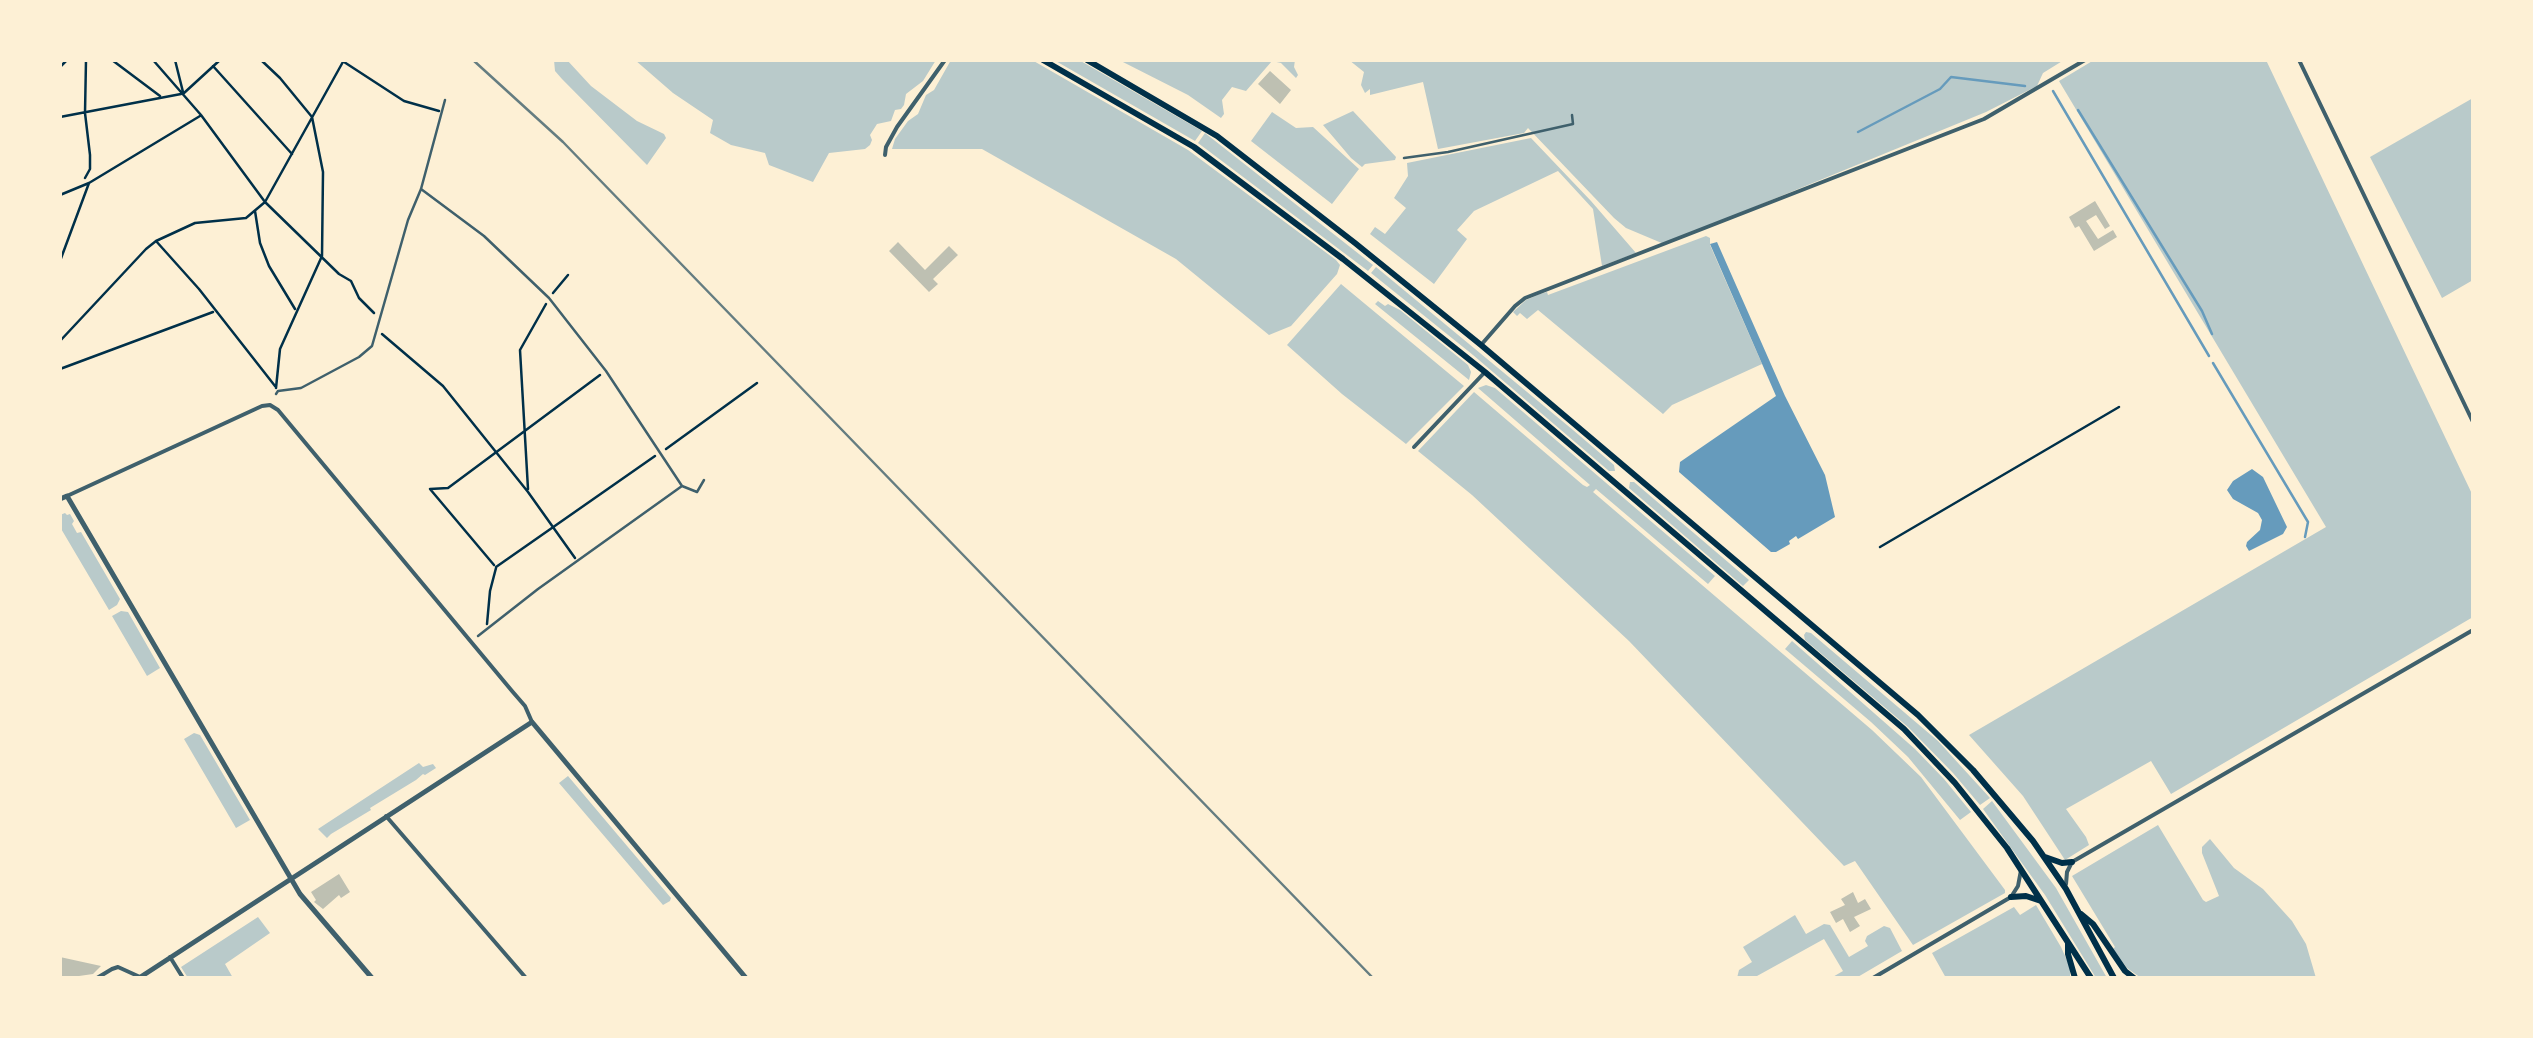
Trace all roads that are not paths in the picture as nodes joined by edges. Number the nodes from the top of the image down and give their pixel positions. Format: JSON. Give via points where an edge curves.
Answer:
{"nodes":[{"id":1,"x":945,"y":60,"type":"edge"},
{"id":2,"x":1043,"y":60,"type":"edge"},
{"id":3,"x":1087,"y":60,"type":"edge"},
{"id":4,"x":2085,"y":60,"type":"edge"},
{"id":5,"x":2300,"y":60,"type":"edge"},
{"id":6,"x":445,"y":100,"type":"dead end"},
{"id":7,"x":1572,"y":116,"type":"dead end"},
{"id":8,"x":885,"y":155,"type":"dead end"},
{"id":9,"x":1404,"y":158,"type":"dead end"},
{"id":10,"x":420,"y":189,"type":"junction"},
{"id":11,"x":1481,"y":345,"type":"junction"},
{"id":12,"x":1485,"y":372,"type":"junction"},
{"id":13,"x":277,"y":391,"type":"road end"},
{"id":14,"x":2473,"y":422,"type":"edge"},
{"id":15,"x":1414,"y":446,"type":"dead end"},
{"id":16,"x":1628,"y":469,"type":"junction"},
{"id":17,"x":704,"y":480,"type":"dead end"},
{"id":18,"x":1616,"y":484,"type":"junction"},
{"id":19,"x":682,"y":486,"type":"junction"},
{"id":20,"x":63,"y":497,"type":"edge"},
{"id":21,"x":2473,"y":630,"type":"edge"},
{"id":22,"x":478,"y":636,"type":"dead end"},
{"id":23,"x":532,"y":722,"type":"junction"},
{"id":24,"x":386,"y":816,"type":"junction"},
{"id":25,"x":2044,"y":857,"type":"junction"},
{"id":26,"x":2072,"y":862,"type":"junction"},
{"id":27,"x":2021,"y":869,"type":"junction"},
{"id":28,"x":290,"y":879,"type":"junction"},
{"id":29,"x":2066,"y":889,"type":"junction"},
{"id":30,"x":2012,"y":897,"type":"junction"},
{"id":31,"x":2042,"y":901,"type":"junction"},
{"id":32,"x":2077,"y":910,"type":"junction"},
{"id":33,"x":2068,"y":942,"type":"junction"},
{"id":34,"x":170,"y":957,"type":"junction"},
{"id":35,"x":97,"y":978,"type":"edge"},
{"id":36,"x":139,"y":978,"type":"edge"},
{"id":37,"x":183,"y":978,"type":"edge"},
{"id":38,"x":372,"y":978,"type":"edge"},
{"id":39,"x":526,"y":978,"type":"edge"},
{"id":40,"x":746,"y":978,"type":"edge"},
{"id":41,"x":1873,"y":978,"type":"edge"},
{"id":42,"x":2075,"y":978,"type":"edge"},
{"id":43,"x":2091,"y":978,"type":"edge"},
{"id":44,"x":2114,"y":978,"type":"edge"},
{"id":45,"x":2134,"y":978,"type":"edge"}],
"edges":[{"from":1,"to":8,"type":"street","via":[[896,128]]},
{"from":2,"to":12,"type":"main road","via":[[1194,147]]},
{"from":3,"to":11,"type":"main road","via":[[1218,136]]},
{"from":4,"to":11,"type":"street","via":[[1984,119],[1525,298]]},
{"from":5,"to":14,"type":"street"},
{"from":6,"to":10,"type":"lane"},
{"from":7,"to":9,"type":"lane","via":[[1573,124],[1532,135]]},
{"from":10,"to":13,"type":"lane","via":[[372,346],[301,388]]},
{"from":10,"to":19,"type":"lane","via":[[484,236],[549,298]]},
{"from":11,"to":16,"type":"main road"},
{"from":12,"to":15,"type":"street"},
{"from":12,"to":18,"type":"main road"},
{"from":16,"to":18,"type":"main road"},
{"from":16,"to":25,"type":"main road","via":[[1948,743]]},
{"from":17,"to":19,"type":"lane","via":[[697,492]]},
{"from":18,"to":27,"type":"main road","via":[[1904,729],[1956,783]]},
{"from":19,"to":22,"type":"lane"},
{"from":20,"to":23,"type":"street","via":[[270,405]]},
{"from":20,"to":28,"type":"street"},
{"from":21,"to":26,"type":"street"},
{"from":23,"to":24,"type":"street"},
{"from":23,"to":40,"type":"street"},
{"from":24,"to":28,"type":"street"},
{"from":24,"to":39,"type":"street"},
{"from":25,"to":26,"type":"main road"},
{"from":25,"to":29,"type":"main road"},
{"from":26,"to":29,"type":"street"},
{"from":27,"to":30,"type":"street"},
{"from":27,"to":31,"type":"main road"},
{"from":28,"to":34,"type":"street"},
{"from":28,"to":38,"type":"street"},
{"from":29,"to":32,"type":"main road"},
{"from":30,"to":31,"type":"main road"},
{"from":30,"to":41,"type":"street"},
{"from":31,"to":33,"type":"main road"},
{"from":32,"to":44,"type":"main road"},
{"from":32,"to":45,"type":"main road"},
{"from":33,"to":42,"type":"main road"},
{"from":33,"to":43,"type":"main road"},
{"from":34,"to":36,"type":"street"},
{"from":34,"to":37,"type":"street"},
{"from":35,"to":36,"type":"street","via":[[118,968]]}]}
